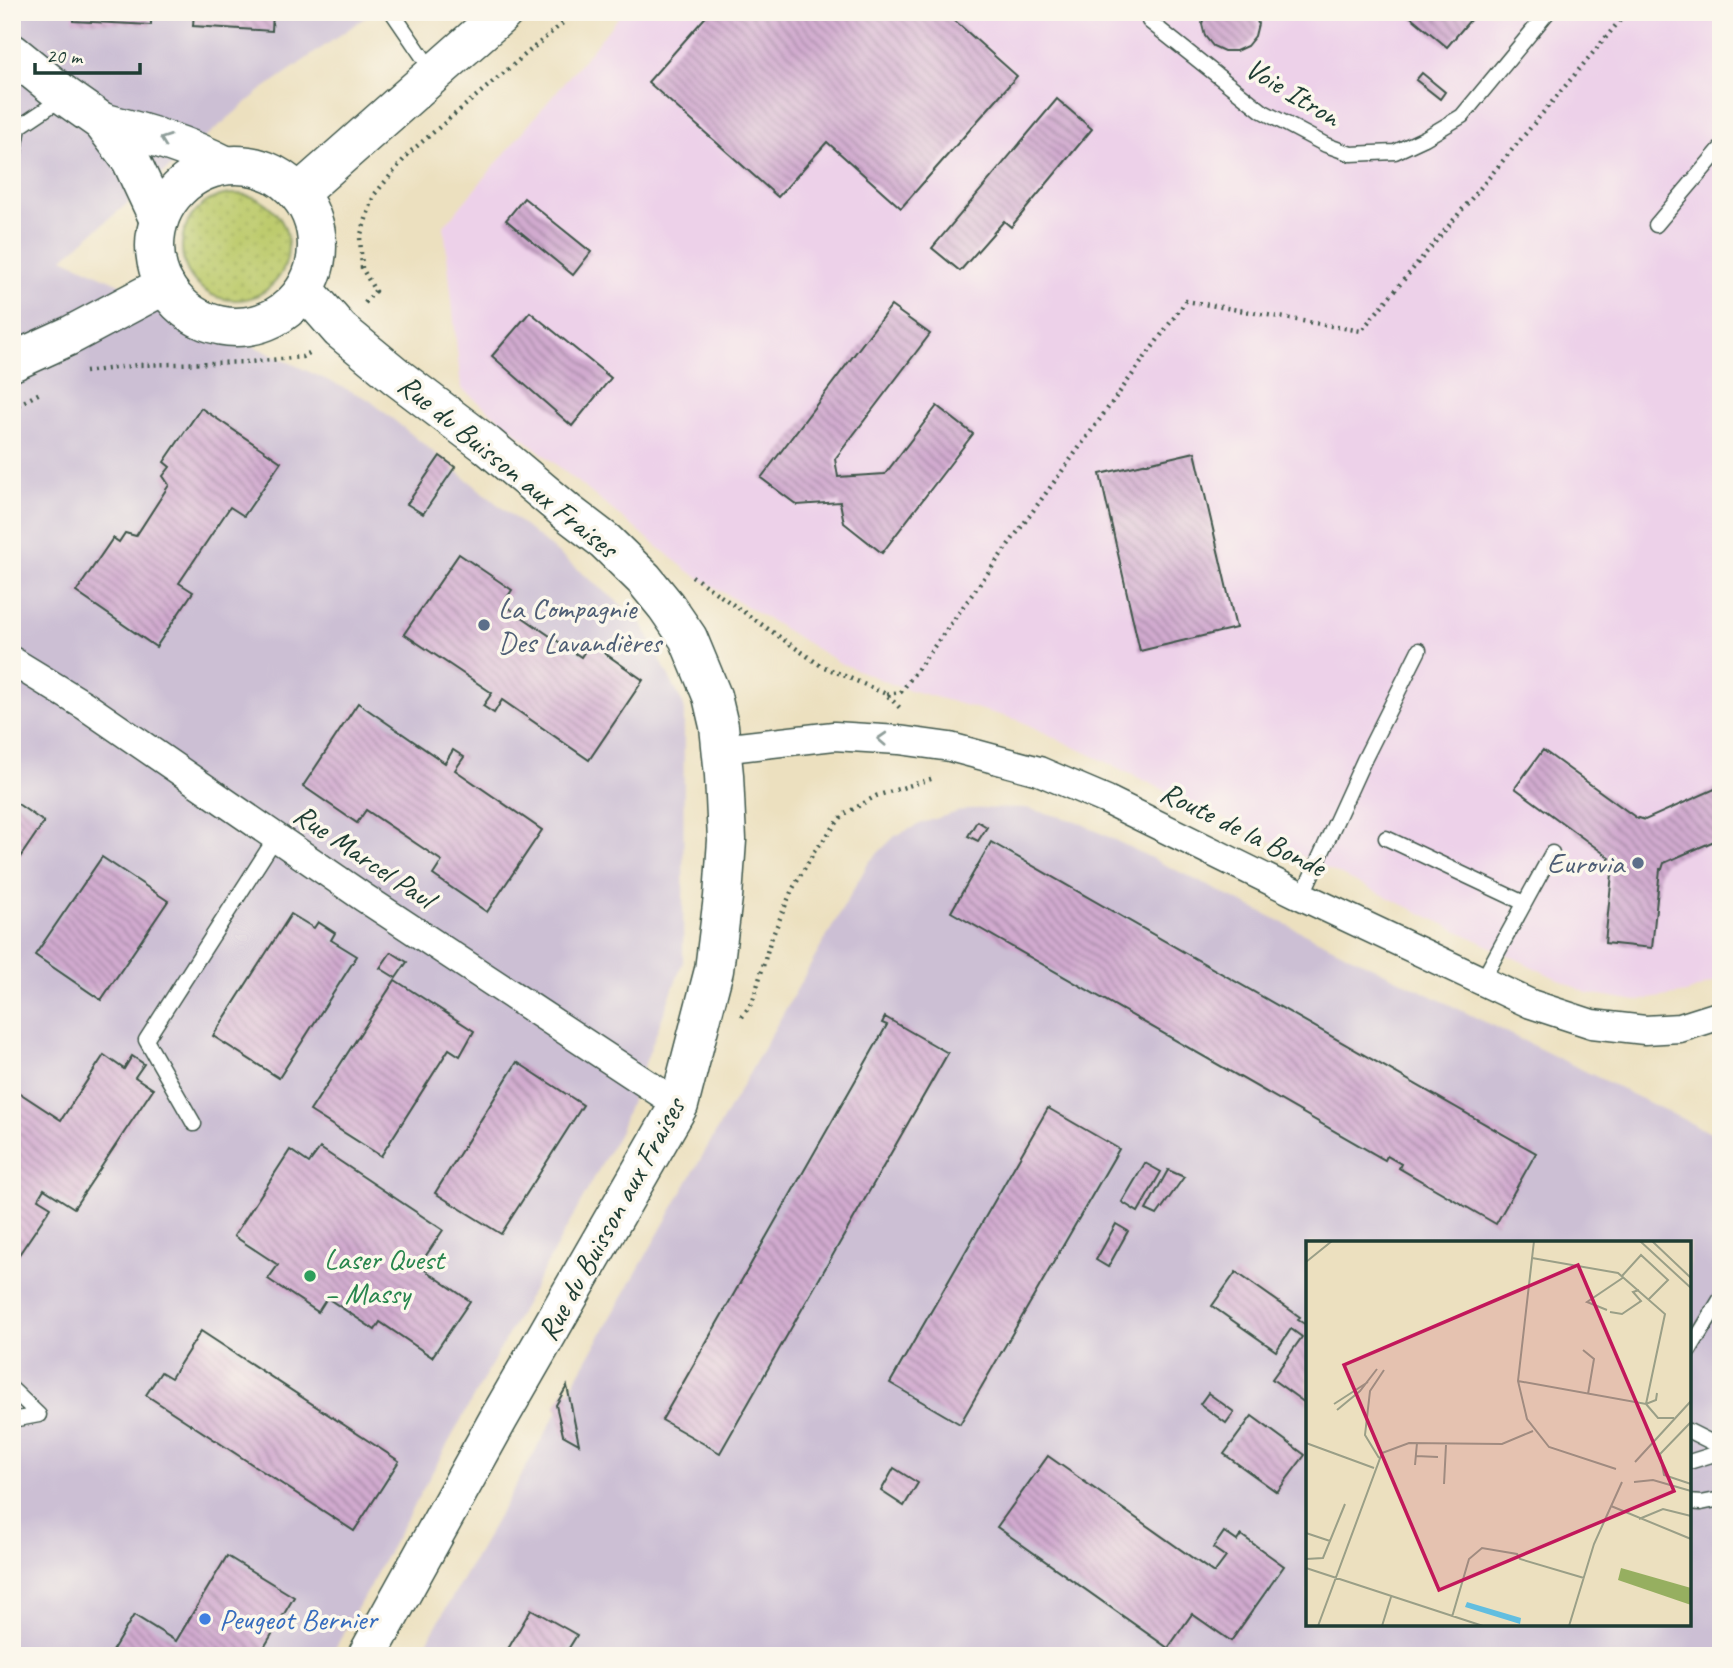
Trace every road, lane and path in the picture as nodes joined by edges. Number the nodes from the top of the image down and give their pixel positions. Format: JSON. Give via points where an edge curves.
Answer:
{"nodes":[{"id":1,"x":392,"y":12,"type":"edge"},
{"id":2,"x":504,"y":12,"type":"edge"},
{"id":3,"x":573,"y":12,"type":"edge"},
{"id":4,"x":1149,"y":12,"type":"edge"},
{"id":5,"x":1548,"y":12,"type":"edge"},
{"id":6,"x":1627,"y":12,"type":"edge"},
{"id":7,"x":12,"y":53,"type":"edge"},
{"id":8,"x":435,"y":74,"type":"junction"},
{"id":9,"x":65,"y":96,"type":"junction"},
{"id":10,"x":102,"y":122,"type":"junction"},
{"id":11,"x":16,"y":124,"type":"edge"},
{"id":12,"x":1721,"y":148,"type":"edge"},
{"id":13,"x":225,"y":165,"type":"junction"},
{"id":14,"x":12,"y":169,"type":"edge"},
{"id":15,"x":299,"y":193,"type":"junction"},
{"id":16,"x":159,"y":220,"type":"junction"},
{"id":17,"x":1656,"y":225,"type":"dead end"},
{"id":18,"x":165,"y":285,"type":"junction"},
{"id":19,"x":305,"y":290,"type":"junction"},
{"id":20,"x":340,"y":330,"type":"junction"},
{"id":21,"x":12,"y":362,"type":"edge"},
{"id":22,"x":77,"y":373,"type":"dead end"},
{"id":23,"x":45,"y":390,"type":"dead end"},
{"id":24,"x":12,"y":408,"type":"edge"},
{"id":25,"x":1419,"y":650,"type":"dead end"},
{"id":26,"x":12,"y":661,"type":"edge"},
{"id":27,"x":886,"y":694,"type":"dead end"},
{"id":28,"x":721,"y":749,"type":"junction"},
{"id":29,"x":946,"y":775,"type":"dead end"},
{"id":30,"x":276,"y":837,"type":"junction"},
{"id":31,"x":1386,"y":838,"type":"dead end"},
{"id":32,"x":1552,"y":853,"type":"dead end"},
{"id":33,"x":1303,"y":896,"type":"junction"},
{"id":34,"x":1524,"y":903,"type":"junction"},
{"id":35,"x":1482,"y":981,"type":"junction"},
{"id":36,"x":1721,"y":1016,"type":"edge"},
{"id":37,"x":738,"y":1022,"type":"dead end"},
{"id":38,"x":679,"y":1105,"type":"junction"},
{"id":39,"x":194,"y":1124,"type":"dead end"},
{"id":40,"x":1721,"y":1298,"type":"edge"},
{"id":41,"x":1691,"y":1348,"type":"edge"},
{"id":42,"x":12,"y":1389,"type":"edge"},
{"id":43,"x":12,"y":1420,"type":"edge"},
{"id":44,"x":1691,"y":1432,"type":"edge"},
{"id":45,"x":1721,"y":1450,"type":"edge"},
{"id":46,"x":1691,"y":1461,"type":"edge"},
{"id":47,"x":1721,"y":1499,"type":"edge"},
{"id":48,"x":1691,"y":1502,"type":"edge"},
{"id":49,"x":367,"y":1656,"type":"edge"}],
"edges":[{"from":1,"to":8,"type":"lane"},
{"from":2,"to":8,"type":"street"},
{"from":3,"to":20,"type":"path","via":[[410,152],[374,195],[360,237],[362,268],[374,290]]},
{"from":4,"to":5,"type":"lane","name":"Voie Itron","via":[[1149,21],[1262,111],[1352,154],[1395,152],[1462,116]]},
{"from":6,"to":27,"type":"path","via":[[1361,331],[1186,301],[901,692]]},
{"from":7,"to":9,"type":"street"},
{"from":8,"to":15,"type":"street"},
{"from":9,"to":10,"type":"street"},
{"from":9,"to":11,"type":"lane"},
{"from":13,"to":10,"type":"street","one_way":true,"via":[[151,135]]},
{"from":10,"to":16,"type":"street","via":[[131,160]]},
{"from":11,"to":14,"type":"lane"},
{"from":12,"to":17,"type":"lane"},
{"from":13,"to":15,"type":"street","via":[[265,170]]},
{"from":13,"to":16,"type":"street","via":[[208,169],[177,189]]},
{"from":15,"to":19,"type":"street","via":[[310,211],[318,251]]},
{"from":16,"to":18,"type":"street","via":[[155,253]]},
{"from":18,"to":19,"type":"street","via":[[194,315],[234,327],[275,318]]},
{"from":18,"to":21,"type":"street"},
{"from":19,"to":20,"type":"street","name":"Rue du Buisson aux Fraises"},
{"from":20,"to":22,"type":"path","via":[[325,345],[302,357],[137,365]]},
{"from":20,"to":28,"type":"street","name":"Rue du Buisson aux Fraises","via":[[605,541],[644,579],[688,638],[712,696]]},
{"from":23,"to":24,"type":"path"},
{"from":25,"to":33,"type":"lane"},
{"from":26,"to":30,"type":"street","name":"Rue Marcel Paul"},
{"from":33,"to":28,"type":"street","name":"Route de la Bonde","one_way":true,"via":[[1096,795],[1039,771],[950,747],[834,736]]},
{"from":28,"to":38,"type":"street","name":"Rue du Buisson aux Fraises","via":[[727,840],[714,970]]},
{"from":29,"to":37,"type":"path","via":[[876,796],[842,815],[792,890],[770,942],[753,1001]]},
{"from":30,"to":38,"type":"street","name":"Rue Marcel Paul"},
{"from":30,"to":39,"type":"lane","via":[[146,1040]]},
{"from":31,"to":34,"type":"lane"},
{"from":32,"to":34,"type":"lane"},
{"from":33,"to":35,"type":"street","name":"Route de la Bonde"},
{"from":34,"to":35,"type":"lane"},
{"from":35,"to":36,"type":"street","name":"Route de la Bonde","via":[[1591,1024],[1645,1030],[1680,1028]]},
{"from":38,"to":49,"type":"street","name":"Rue du Buisson aux Fraises"},
{"from":40,"to":41,"type":"lane"},
{"from":42,"to":43,"type":"lane","via":[[39,1415]]},
{"from":44,"to":45,"type":"lane"},
{"from":45,"to":46,"type":"lane"},
{"from":47,"to":48,"type":"lane"}]}
